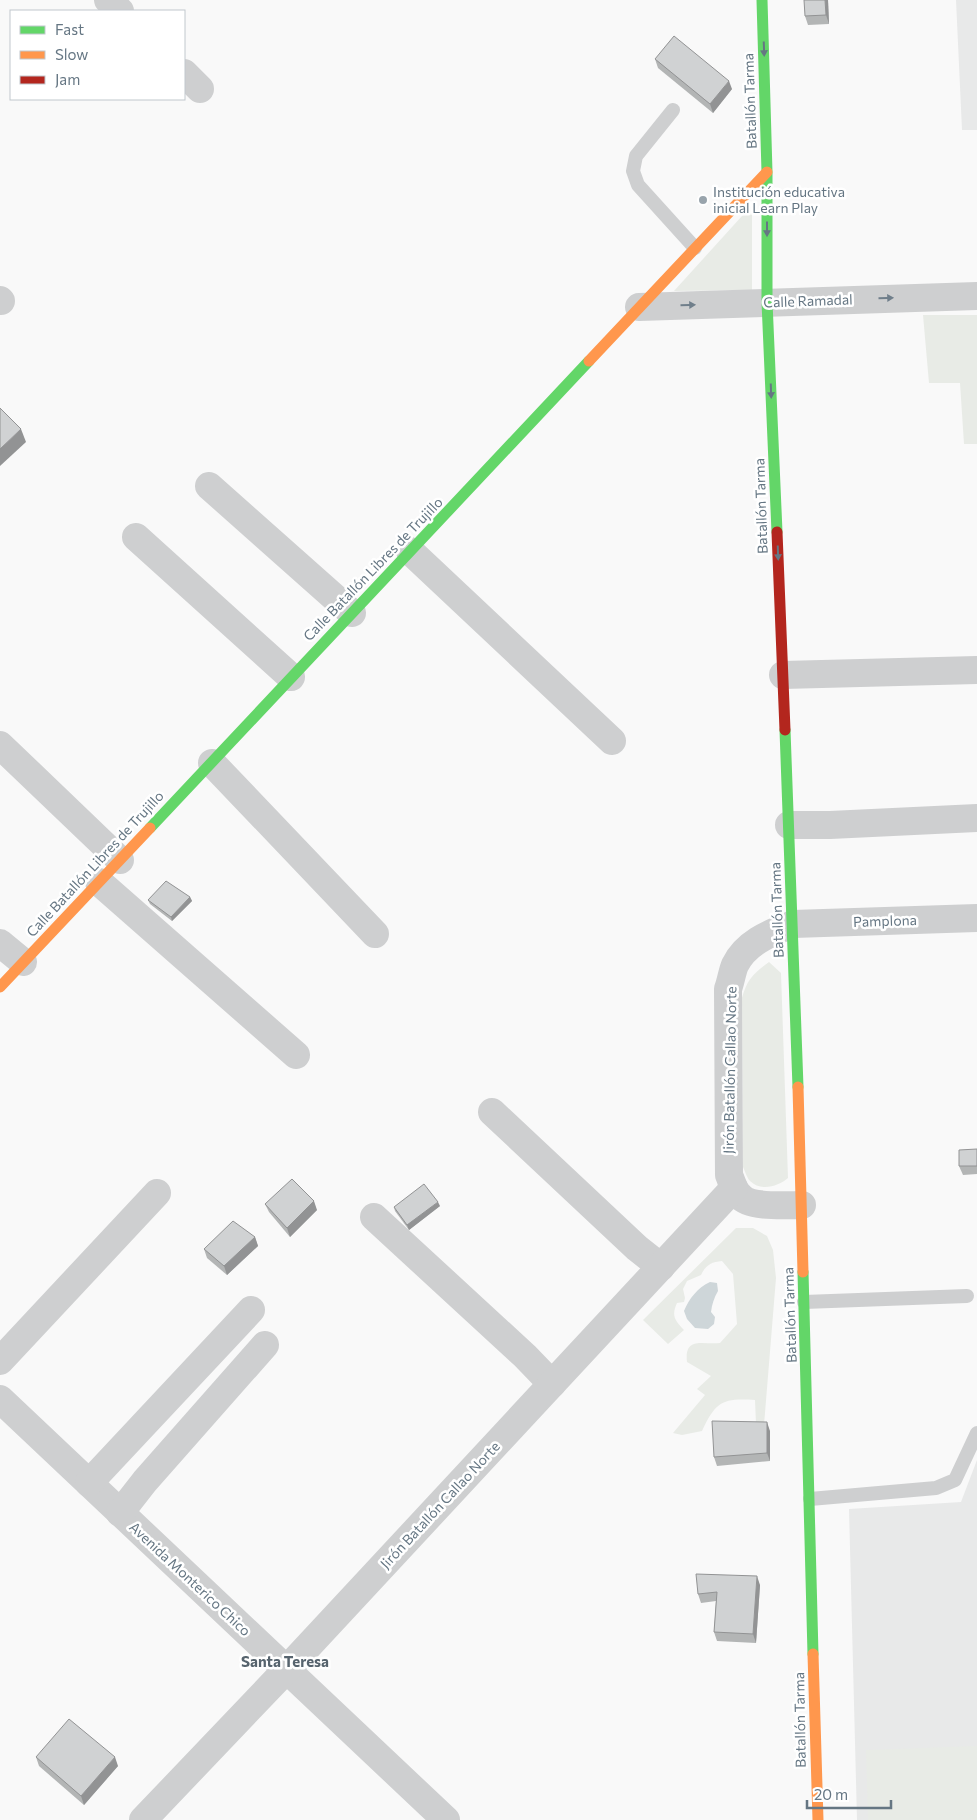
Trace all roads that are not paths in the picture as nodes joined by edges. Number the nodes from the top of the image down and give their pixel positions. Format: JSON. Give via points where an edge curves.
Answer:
{"nodes":[{"id":1,"x":108,"y":0,"type":"edge"},
{"id":2,"x":762,"y":0,"type":"edge"},
{"id":3,"x":119,"y":10,"type":"edge"},
{"id":4,"x":673,"y":110,"type":"dead end"},
{"id":5,"x":768,"y":172,"type":"junction"},
{"id":6,"x":695,"y":248,"type":"junction"},
{"id":7,"x":977,"y":296,"type":"edge"},
{"id":8,"x":768,"y":302,"type":"junction"},
{"id":9,"x":640,"y":307,"type":"junction"},
{"id":10,"x":208,"y":486,"type":"dead end"},
{"id":11,"x":136,"y":537,"type":"dead end"},
{"id":12,"x":410,"y":551,"type":"junction"},
{"id":13,"x":352,"y":613,"type":"junction"},
{"id":14,"x":977,"y":670,"type":"edge"},
{"id":15,"x":783,"y":675,"type":"junction"},
{"id":16,"x":291,"y":677,"type":"junction"},
{"id":17,"x":612,"y":741,"type":"dead end"},
{"id":18,"x":0,"y":745,"type":"edge"},
{"id":19,"x":212,"y":763,"type":"junction"},
{"id":20,"x":977,"y":818,"type":"edge"},
{"id":21,"x":789,"y":825,"type":"junction"},
{"id":22,"x":120,"y":860,"type":"junction"},
{"id":23,"x":99,"y":882,"type":"junction"},
{"id":24,"x":977,"y":918,"type":"edge"},
{"id":25,"x":793,"y":924,"type":"junction"},
{"id":26,"x":375,"y":934,"type":"dead end"},
{"id":27,"x":0,"y":943,"type":"edge"},
{"id":28,"x":23,"y":962,"type":"junction"},
{"id":29,"x":0,"y":987,"type":"edge"},
{"id":30,"x":296,"y":1055,"type":"dead end"},
{"id":31,"x":492,"y":1112,"type":"dead end"},
{"id":32,"x":734,"y":1188,"type":"junction"},
{"id":33,"x":157,"y":1193,"type":"dead end"},
{"id":34,"x":802,"y":1205,"type":"junction"},
{"id":35,"x":374,"y":1217,"type":"dead end"},
{"id":36,"x":661,"y":1266,"type":"junction"},
{"id":37,"x":967,"y":1296,"type":"dead end"},
{"id":38,"x":804,"y":1302,"type":"junction"},
{"id":39,"x":251,"y":1310,"type":"dead end"},
{"id":40,"x":264,"y":1345,"type":"dead end"},
{"id":41,"x":0,"y":1361,"type":"edge"},
{"id":42,"x":552,"y":1384,"type":"junction"},
{"id":43,"x":0,"y":1399,"type":"edge"},
{"id":44,"x":977,"y":1433,"type":"edge"},
{"id":45,"x":89,"y":1483,"type":"junction"},
{"id":46,"x":810,"y":1499,"type":"junction"},
{"id":47,"x":120,"y":1513,"type":"junction"},
{"id":48,"x":286,"y":1670,"type":"junction"},
{"id":49,"x":143,"y":1820,"type":"edge"},
{"id":50,"x":446,"y":1820,"type":"edge"},
{"id":51,"x":818,"y":1820,"type":"edge"}],
"edges":[{"from":1,"to":3,"type":"street"},
{"from":2,"to":5,"type":"street","name":"Batallón Tarma","one_way":true},
{"from":4,"to":6,"type":"lane","via":[[636,156],[634,171],[638,185]]},
{"from":5,"to":6,"type":"street","name":"Calle Batallón Libres de Trujillo"},
{"from":5,"to":8,"type":"street","name":"Batallón Tarma","one_way":true},
{"from":6,"to":9,"type":"street","name":"Calle Batallón Libres de Trujillo"},
{"from":8,"to":7,"type":"street","name":"Calle Ramadal","one_way":true},
{"from":9,"to":8,"type":"street","name":"Calle Ramadal","one_way":true},
{"from":8,"to":15,"type":"street","name":"Batallón Tarma","one_way":true},
{"from":9,"to":12,"type":"street","name":"Calle Batallón Libres de Trujillo"},
{"from":10,"to":13,"type":"street"},
{"from":11,"to":16,"type":"street"},
{"from":12,"to":13,"type":"street","name":"Calle Batallón Libres de Trujillo"},
{"from":12,"to":17,"type":"street"},
{"from":13,"to":16,"type":"street","name":"Calle Batallón Libres de Trujillo"},
{"from":14,"to":15,"type":"street"},
{"from":15,"to":21,"type":"street","name":"Batallón Tarma"},
{"from":16,"to":19,"type":"street","name":"Calle Batallón Libres de Trujillo"},
{"from":18,"to":22,"type":"street"},
{"from":19,"to":22,"type":"street","name":"Calle Batallón Libres de Trujillo"},
{"from":19,"to":26,"type":"street"},
{"from":20,"to":21,"type":"street"},
{"from":21,"to":25,"type":"street","name":"Batallón Tarma"},
{"from":22,"to":23,"type":"street","name":"Calle Batallón Libres de Trujillo"},
{"from":23,"to":28,"type":"street","name":"Calle Batallón Libres de Trujillo"},
{"from":23,"to":30,"type":"street"},
{"from":24,"to":25,"type":"street","name":"Pamplona"},
{"from":25,"to":32,"type":"street","name":"Jirón Batallón Callao Norte","via":[[766,934],[750,947],[735,965],[728,989],[729,1175]]},
{"from":25,"to":34,"type":"street","name":"Batallón Tarma"},
{"from":27,"to":28,"type":"street"},
{"from":28,"to":29,"type":"street","name":"Calle Batallón Libres de Trujillo"},
{"from":31,"to":36,"type":"street","via":[[637,1248]]},
{"from":32,"to":34,"type":"street","via":[[741,1198],[756,1204]]},
{"from":32,"to":36,"type":"street","name":"Jirón Batallón Callao Norte"},
{"from":33,"to":41,"type":"street"},
{"from":34,"to":38,"type":"street","name":"Batallón Tarma"},
{"from":35,"to":42,"type":"street"},
{"from":36,"to":42,"type":"street","name":"Jirón Batallón Callao Norte"},
{"from":37,"to":38,"type":"lane"},
{"from":38,"to":46,"type":"street","name":"Batallón Tarma"},
{"from":39,"to":45,"type":"street"},
{"from":40,"to":47,"type":"street"},
{"from":42,"to":48,"type":"street","name":"Jirón Batallón Callao Norte"},
{"from":43,"to":45,"type":"street","name":"Avenida Monterico Chico"},
{"from":44,"to":46,"type":"lane","via":[[955,1480],[936,1488]]},
{"from":45,"to":47,"type":"street","name":"Avenida Monterico Chico"},
{"from":46,"to":51,"type":"street","name":"Batallón Tarma"},
{"from":47,"to":48,"type":"street","name":"Avenida Monterico Chico"},
{"from":48,"to":49,"type":"street","name":"Jirón Batallón Callao Norte"},
{"from":48,"to":50,"type":"street","name":"Avenida Monterico Chico"}]}
